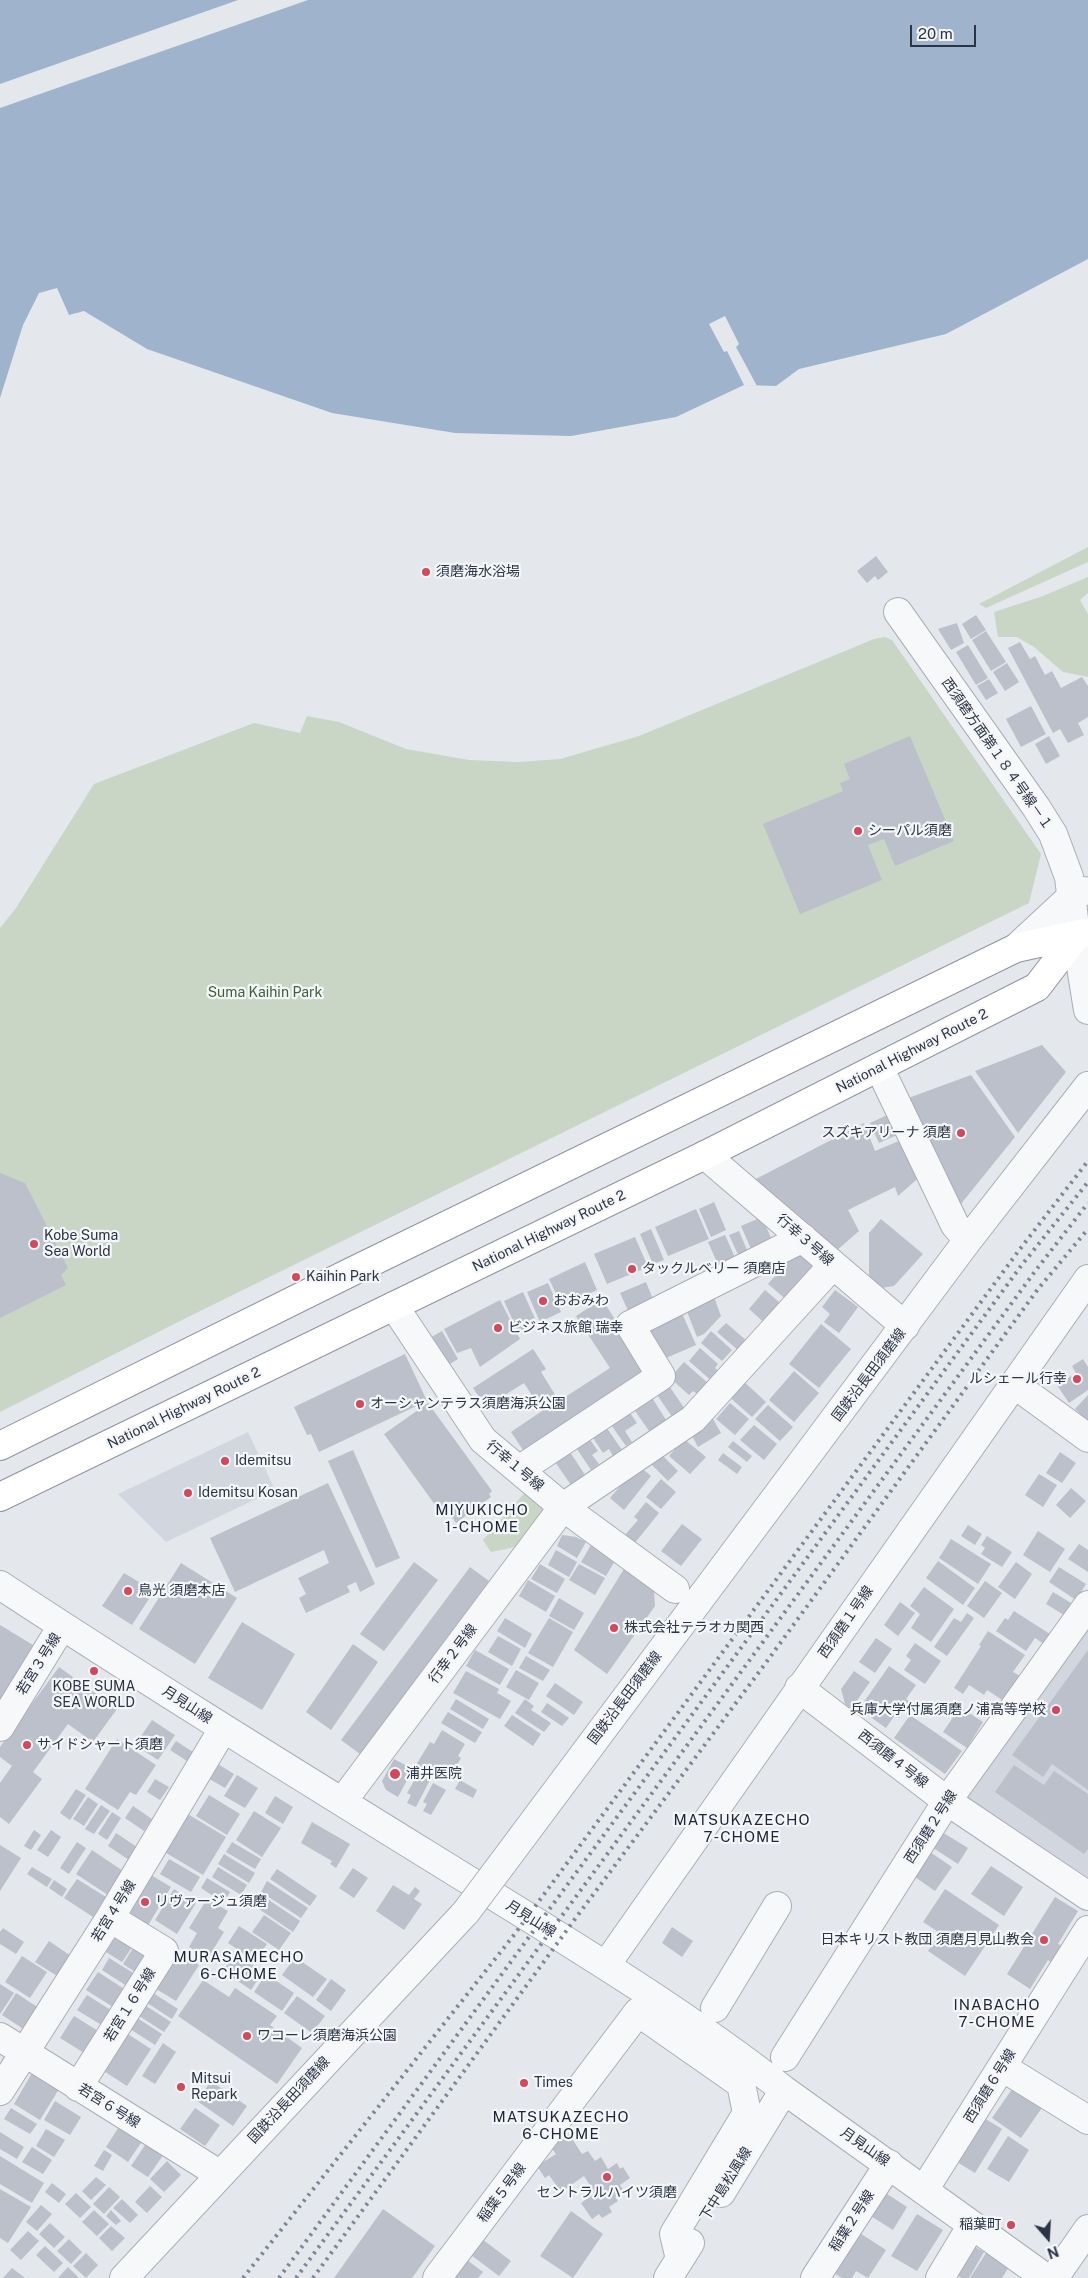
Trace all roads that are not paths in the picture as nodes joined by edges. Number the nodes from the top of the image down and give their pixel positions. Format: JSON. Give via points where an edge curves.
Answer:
{"nodes":[{"id":1,"x":898,"y":612,"type":"dead end"},
{"id":2,"x":1080,"y":893,"type":"edge"},
{"id":3,"x":1082,"y":934,"type":"edge"},
{"id":4,"x":1016,"y":948,"type":"junction"},
{"id":5,"x":1088,"y":1010,"type":"edge"},
{"id":6,"x":879,"y":1067,"type":"junction"},
{"id":7,"x":1088,"y":1086,"type":"edge"},
{"id":8,"x":705,"y":1155,"type":"junction"},
{"id":9,"x":803,"y":1238,"type":"junction"},
{"id":10,"x":968,"y":1240,"type":"junction"},
{"id":11,"x":833,"y":1264,"type":"junction"},
{"id":12,"x":1088,"y":1279,"type":"edge"},
{"id":13,"x":394,"y":1306,"type":"junction"},
{"id":14,"x":905,"y":1326,"type":"junction"},
{"id":15,"x":1014,"y":1384,"type":"junction"},
{"id":16,"x":1088,"y":1438,"type":"edge"},
{"id":17,"x":0,"y":1446,"type":"edge"},
{"id":18,"x":519,"y":1470,"type":"junction"},
{"id":19,"x":0,"y":1497,"type":"edge"},
{"id":20,"x":563,"y":1507,"type":"junction"},
{"id":21,"x":0,"y":1585,"type":"edge"},
{"id":22,"x":675,"y":1589,"type":"dead end"},
{"id":23,"x":1088,"y":1605,"type":"edge"},
{"id":24,"x":62,"y":1626,"type":"junction"},
{"id":25,"x":799,"y":1688,"type":"junction"},
{"id":26,"x":0,"y":1727,"type":"edge"},
{"id":27,"x":223,"y":1729,"type":"junction"},
{"id":28,"x":947,"y":1801,"type":"junction"},
{"id":29,"x":342,"y":1802,"type":"junction"},
{"id":30,"x":1088,"y":1896,"type":"edge"},
{"id":31,"x":777,"y":1906,"type":"dead end"},
{"id":32,"x":110,"y":1918,"type":"junction"},
{"id":33,"x":1088,"y":1930,"type":"edge"},
{"id":34,"x":606,"y":1965,"type":"junction"},
{"id":35,"x":715,"y":2008,"type":"dead end"},
{"id":36,"x":0,"y":2037,"type":"edge"},
{"id":37,"x":24,"y":2052,"type":"junction"},
{"id":38,"x":785,"y":2057,"type":"dead end"},
{"id":39,"x":1002,"y":2067,"type":"junction"},
{"id":40,"x":78,"y":2087,"type":"junction"},
{"id":41,"x":784,"y":2090,"type":"junction"},
{"id":42,"x":0,"y":2091,"type":"edge"},
{"id":43,"x":1088,"y":2120,"type":"edge"},
{"id":44,"x":889,"y":2164,"type":"junction"},
{"id":45,"x":219,"y":2174,"type":"junction"},
{"id":46,"x":924,"y":2190,"type":"junction"},
{"id":47,"x":972,"y":2225,"type":"junction"},
{"id":48,"x":1088,"y":2229,"type":"edge"},
{"id":49,"x":674,"y":2268,"type":"edge"},
{"id":50,"x":124,"y":2278,"type":"edge"},
{"id":51,"x":437,"y":2278,"type":"edge"},
{"id":52,"x":815,"y":2278,"type":"edge"},
{"id":53,"x":940,"y":2278,"type":"edge"},
{"id":54,"x":1046,"y":2278,"type":"edge"},
{"id":55,"x":1054,"y":2278,"type":"edge"}],
"edges":[{"from":1,"to":2,"type":"street","name":"西須磨方面第１８４号線－１","via":[[1048,827],[1069,877]]},
{"from":2,"to":3,"type":"street","name":"西須磨方面第１８４号線－１"},
{"from":2,"to":4,"type":"street"},
{"from":3,"to":4,"type":"highway"},
{"from":3,"to":5,"type":"street"},
{"from":3,"to":6,"type":"highway","name":"National Highway Route 2","via":[[1037,988]]},
{"from":4,"to":17,"type":"highway"},
{"from":6,"to":8,"type":"highway","name":"National Highway Route 2"},
{"from":6,"to":10,"type":"street","via":[[954,1225]]},
{"from":7,"to":10,"type":"street","name":"国鉄沿長田須磨線"},
{"from":8,"to":9,"type":"street","name":"行幸３号線"},
{"from":8,"to":13,"type":"highway","name":"National Highway Route 2"},
{"from":9,"to":11,"type":"street","name":"行幸３号線"},
{"from":9,"to":18,"type":"street","via":[[630,1325],[661,1376]]},
{"from":10,"to":14,"type":"street","name":"国鉄沿長田須磨線"},
{"from":11,"to":14,"type":"street","name":"行幸３号線"},
{"from":11,"to":20,"type":"street","name":"行幸２号線","via":[[692,1419]]},
{"from":12,"to":15,"type":"street","name":"西須磨１号線"},
{"from":13,"to":18,"type":"street","name":"行幸１号線","via":[[483,1440]]},
{"from":13,"to":19,"type":"highway","name":"National Highway Route 2"},
{"from":14,"to":45,"type":"street","name":"国鉄沿長田須磨線","bridge":true,"via":[[466,1912]]},
{"from":15,"to":16,"type":"street"},
{"from":15,"to":25,"type":"street","name":"西須磨１号線"},
{"from":18,"to":20,"type":"street","name":"行幸１号線"},
{"from":20,"to":22,"type":"street","name":"行幸１号線"},
{"from":20,"to":29,"type":"street","name":"行幸２号線"},
{"from":21,"to":24,"type":"street","name":"月見山線"},
{"from":23,"to":28,"type":"street","name":"西須磨２号線"},
{"from":24,"to":26,"type":"street","name":"若宮３号線"},
{"from":24,"to":27,"type":"street","name":"月見山線"},
{"from":25,"to":28,"type":"street","name":"西須磨４号線"},
{"from":25,"to":34,"type":"street","name":"西須磨１号線"},
{"from":27,"to":29,"type":"street","name":"月見山線"},
{"from":27,"to":32,"type":"street","name":"若宮４号線"},
{"from":28,"to":30,"type":"street","name":"西須磨４号線"},
{"from":28,"to":38,"type":"street","name":"西須磨２号線"},
{"from":29,"to":34,"type":"street","name":"月見山線"},
{"from":31,"to":35,"type":"street"},
{"from":32,"to":37,"type":"street","name":"若宮４号線"},
{"from":32,"to":40,"type":"street","name":"若宮１６号線","via":[[164,1951]]},
{"from":33,"to":39,"type":"street","name":"西須磨６号線"},
{"from":34,"to":41,"type":"street","name":"月見山線","via":[[748,2061]]},
{"from":36,"to":37,"type":"street","name":"若宮６号線"},
{"from":37,"to":40,"type":"street","name":"若宮６号線"},
{"from":37,"to":42,"type":"street","name":"若宮４号線"},
{"from":39,"to":43,"type":"street"},
{"from":39,"to":46,"type":"street","name":"西須磨６号線"},
{"from":40,"to":45,"type":"street","name":"若宮６号線"},
{"from":41,"to":44,"type":"street","name":"月見山線"},
{"from":41,"to":49,"type":"street","name":"下中島松風線"},
{"from":44,"to":46,"type":"street","name":"月見山線"},
{"from":44,"to":52,"type":"street","name":"稲葉２号線"},
{"from":45,"to":50,"type":"street","name":"国鉄沿長田須磨線"},
{"from":46,"to":47,"type":"street","name":"月見山線"},
{"from":47,"to":53,"type":"street"},
{"from":47,"to":54,"type":"street","name":"月見山線"},
{"from":48,"to":55,"type":"street"},
{"from":49,"to":51,"type":"street","name":"稲葉５号線","via":[[674,2234],[747,2112],[740,2084],[638,2012]]}]}
